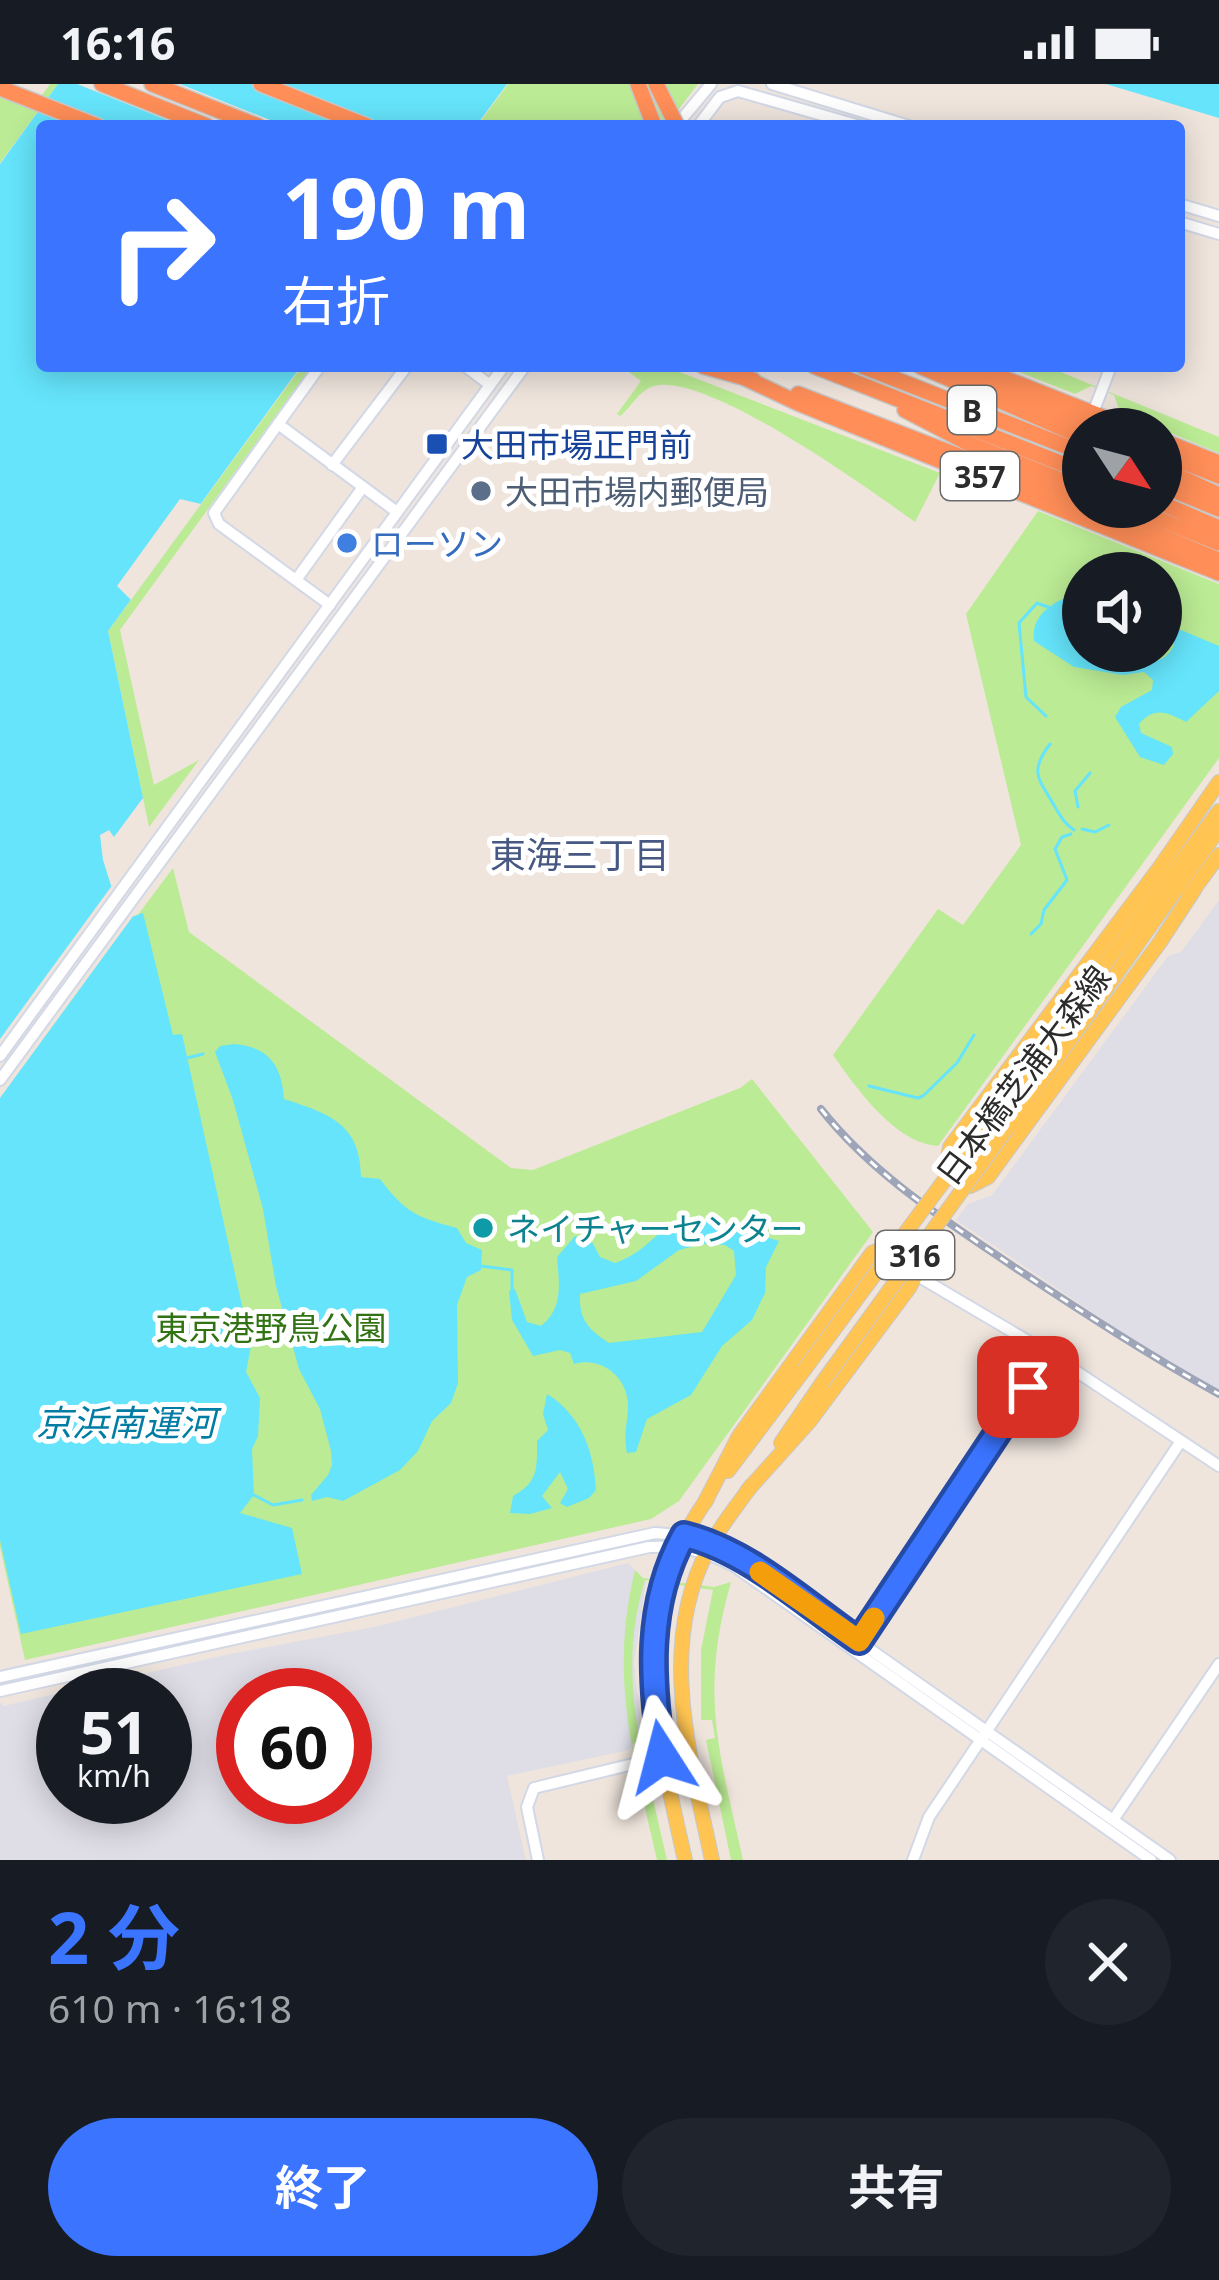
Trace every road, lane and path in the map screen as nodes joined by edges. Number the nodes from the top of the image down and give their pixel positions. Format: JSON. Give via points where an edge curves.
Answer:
{"nodes":[{"id":1,"x":102,"y":84,"type":"edge"},
{"id":2,"x":152,"y":84,"type":"edge"},
{"id":3,"x":261,"y":84,"type":"edge"},
{"id":4,"x":638,"y":84,"type":"edge"},
{"id":5,"x":656,"y":84,"type":"edge"},
{"id":6,"x":710,"y":84,"type":"edge"},
{"id":7,"x":772,"y":84,"type":"edge"},
{"id":8,"x":0,"y":88,"type":"edge"},
{"id":9,"x":82,"y":120,"type":"edge"},
{"id":10,"x":192,"y":120,"type":"edge"},
{"id":11,"x":243,"y":120,"type":"edge"},
{"id":12,"x":352,"y":120,"type":"edge"},
{"id":13,"x":652,"y":120,"type":"edge"},
{"id":14,"x":674,"y":120,"type":"edge"},
{"id":15,"x":682,"y":120,"type":"edge"},
{"id":16,"x":702,"y":120,"type":"edge"},
{"id":17,"x":839,"y":120,"type":"edge"},
{"id":18,"x":889,"y":120,"type":"edge"},
{"id":19,"x":1185,"y":206,"type":"edge"},
{"id":20,"x":1219,"y":216,"type":"edge"},
{"id":21,"x":1185,"y":224,"type":"edge"},
{"id":22,"x":1219,"y":235,"type":"edge"},
{"id":23,"x":316,"y":372,"type":"edge"},
{"id":24,"x":402,"y":372,"type":"edge"},
{"id":25,"x":473,"y":372,"type":"edge"},
{"id":26,"x":500,"y":372,"type":"edge"},
{"id":27,"x":521,"y":372,"type":"edge"},
{"id":28,"x":725,"y":372,"type":"edge"},
{"id":29,"x":829,"y":372,"type":"edge"},
{"id":30,"x":846,"y":372,"type":"edge"},
{"id":31,"x":877,"y":372,"type":"edge"},
{"id":32,"x":934,"y":372,"type":"edge"},
{"id":33,"x":955,"y":372,"type":"edge"},
{"id":34,"x":986,"y":372,"type":"edge"},
{"id":35,"x":1109,"y":372,"type":"edge"},
{"id":36,"x":743,"y":377,"type":"junction"},
{"id":37,"x":490,"y":385,"type":"junction"},
{"id":38,"x":1067,"y":408,"type":"edge"},
{"id":39,"x":1100,"y":408,"type":"edge"},
{"id":40,"x":1062,"y":409,"type":"edge"},
{"id":41,"x":278,"y":424,"type":"junction"},
{"id":42,"x":1062,"y":428,"type":"edge"},
{"id":43,"x":1062,"y":445,"type":"edge"},
{"id":44,"x":1182,"y":449,"type":"edge"},
{"id":45,"x":1182,"y":461,"type":"edge"},
{"id":46,"x":1062,"y":464,"type":"edge"},
{"id":47,"x":1219,"y":464,"type":"edge"},
{"id":48,"x":332,"y":465,"type":"junction"},
{"id":49,"x":1219,"y":476,"type":"edge"},
{"id":50,"x":1182,"y":478,"type":"edge"},
{"id":51,"x":1062,"y":480,"type":"edge"},
{"id":52,"x":363,"y":488,"type":"junction"},
{"id":53,"x":1182,"y":494,"type":"edge"},
{"id":54,"x":1062,"y":495,"type":"edge"},
{"id":55,"x":1219,"y":495,"type":"edge"},
{"id":56,"x":1219,"y":509,"type":"edge"},
{"id":57,"x":397,"y":512,"type":"junction"},
{"id":58,"x":1182,"y":512,"type":"edge"},
{"id":59,"x":1142,"y":528,"type":"edge"},
{"id":60,"x":1181,"y":528,"type":"edge"},
{"id":61,"x":1219,"y":528,"type":"edge"},
{"id":62,"x":1219,"y":543,"type":"edge"},
{"id":63,"x":1219,"y":560,"type":"edge"},
{"id":64,"x":1219,"y":573,"type":"edge"},
{"id":65,"x":296,"y":580,"type":"junction"},
{"id":66,"x":330,"y":605,"type":"junction"},
{"id":67,"x":1219,"y":782,"type":"edge"},
{"id":68,"x":1219,"y":811,"type":"edge"},
{"id":69,"x":1219,"y":829,"type":"edge"},
{"id":70,"x":1219,"y":855,"type":"edge"},
{"id":71,"x":1157,"y":871,"type":"junction"},
{"id":72,"x":1194,"y":890,"type":"junction"},
{"id":73,"x":1042,"y":1048,"type":"junction"},
{"id":74,"x":0,"y":1056,"type":"edge"},
{"id":75,"x":1057,"y":1059,"type":"junction"},
{"id":76,"x":0,"y":1080,"type":"edge"},
{"id":77,"x":916,"y":1275,"type":"junction"},
{"id":78,"x":1050,"y":1354,"type":"junction"},
{"id":79,"x":1181,"y":1441,"type":"junction"},
{"id":80,"x":1219,"y":1466,"type":"edge"},
{"id":81,"x":748,"y":1491,"type":"junction"},
{"id":82,"x":705,"y":1502,"type":"junction"},
{"id":83,"x":681,"y":1540,"type":"junction"},
{"id":84,"x":709,"y":1547,"type":"junction"},
{"id":85,"x":859,"y":1641,"type":"junction"},
{"id":86,"x":1219,"y":1664,"type":"edge"},
{"id":87,"x":0,"y":1677,"type":"edge"},
{"id":88,"x":0,"y":1691,"type":"edge"},
{"id":89,"x":985,"y":1737,"type":"junction"},
{"id":90,"x":662,"y":1757,"type":"junction"},
{"id":91,"x":1113,"y":1820,"type":"junction"},
{"id":92,"x":538,"y":1860,"type":"edge"},
{"id":93,"x":685,"y":1860,"type":"edge"},
{"id":94,"x":712,"y":1860,"type":"edge"},
{"id":95,"x":913,"y":1860,"type":"edge"},
{"id":96,"x":1151,"y":1860,"type":"edge"},
{"id":97,"x":1170,"y":1860,"type":"edge"}],
"edges":[{"from":1,"to":10,"type":"highway"},
{"from":2,"to":11,"type":"highway"},
{"from":3,"to":12,"type":"highway"},
{"from":4,"to":13,"type":"highway"},
{"from":5,"to":14,"type":"highway","bridge":true},
{"from":6,"to":15,"type":"street"},
{"from":7,"to":18,"type":"street"},
{"from":8,"to":9,"type":"highway"},
{"from":16,"to":17,"type":"street","via":[[719,97],[738,91]]},
{"from":19,"to":20,"type":"street"},
{"from":21,"to":22,"type":"street"},
{"from":23,"to":41,"type":"street"},
{"from":24,"to":48,"type":"street"},
{"from":25,"to":37,"type":"street"},
{"from":26,"to":37,"type":"street"},
{"from":27,"to":76,"type":"street"},
{"from":28,"to":36,"type":"highway","number":"357"},
{"from":29,"to":46,"type":"highway","number":"B"},
{"from":30,"to":51,"type":"highway","number":"B","via":[[949,434]]},
{"from":31,"to":43,"type":"highway","number":"B"},
{"from":32,"to":42,"type":"highway","number":"B"},
{"from":33,"to":40,"type":"highway"},
{"from":34,"to":38,"type":"highway"},
{"from":35,"to":39,"type":"street"},
{"from":36,"to":54,"type":"highway","number":"357"},
{"from":36,"to":64,"type":"highway","number":"357"},
{"from":37,"to":57,"type":"street"},
{"from":41,"to":48,"type":"street"},
{"from":41,"to":65,"type":"street","via":[[214,516]]},
{"from":44,"to":47,"type":"highway"},
{"from":45,"to":49,"type":"highway"},
{"from":48,"to":52,"type":"street"},
{"from":50,"to":55,"type":"highway"},
{"from":52,"to":57,"type":"street"},
{"from":52,"to":65,"type":"street"},
{"from":53,"to":56,"type":"highway"},
{"from":57,"to":66,"type":"street"},
{"from":58,"to":61,"type":"highway"},
{"from":59,"to":63,"type":"highway","number":"357"},
{"from":60,"to":62,"type":"highway"},
{"from":65,"to":66,"type":"street"},
{"from":66,"to":74,"type":"street"},
{"from":67,"to":71,"type":"main road","number":"316"},
{"from":68,"to":73,"type":"main road","name":"日本橋芝浦大森線","number":"316"},
{"from":69,"to":75,"type":"main road","name":"日本橋芝浦大森線","number":"316"},
{"from":70,"to":72,"type":"main road","number":"316"},
{"from":71,"to":72,"type":"main road","via":[[950,1147],[946,1168],[955,1179],[970,1186],[988,1177]]},
{"from":71,"to":73,"type":"main road","number":"316"},
{"from":72,"to":75,"type":"main road","number":"316"},
{"from":73,"to":82,"type":"main road","name":"日本橋芝浦大森線","number":"316","bridge":true},
{"from":75,"to":81,"type":"main road","name":"日本橋芝浦大森線","number":"316","bridge":true},
{"from":77,"to":78,"type":"street"},
{"from":77,"to":81,"type":"main road","via":[[809,1423]]},
{"from":77,"to":82,"type":"main road","via":[[899,1249],[872,1253],[739,1436]]},
{"from":78,"to":79,"type":"street"},
{"from":78,"to":85,"type":"street"},
{"from":79,"to":80,"type":"street"},
{"from":79,"to":89,"type":"street"},
{"from":81,"to":84,"type":"main road","name":"日本橋芝浦大森線","number":"316"},
{"from":82,"to":83,"type":"main road","name":"日本橋芝浦大森線","number":"316"},
{"from":83,"to":84,"type":"street"},
{"from":83,"to":87,"type":"street","via":[[656,1533]]},
{"from":83,"to":88,"type":"street"},
{"from":83,"to":90,"type":"main road","name":"日本橋芝浦大森線","number":"316","via":[[652,1657]]},
{"from":84,"to":85,"type":"street"},
{"from":84,"to":89,"type":"street"},
{"from":84,"to":94,"type":"main road","name":"日本橋芝浦大森線","number":"316","via":[[684,1632],[680,1687]]},
{"from":85,"to":89,"type":"street"},
{"from":86,"to":91,"type":"street"},
{"from":89,"to":91,"type":"street"},
{"from":89,"to":95,"type":"street","via":[[929,1817]]},
{"from":89,"to":96,"type":"street"},
{"from":90,"to":92,"type":"street","via":[[534,1788],[527,1807]]},
{"from":90,"to":93,"type":"main road","name":"日本橋芝浦大森線","number":"316"},
{"from":91,"to":97,"type":"street"}]}
